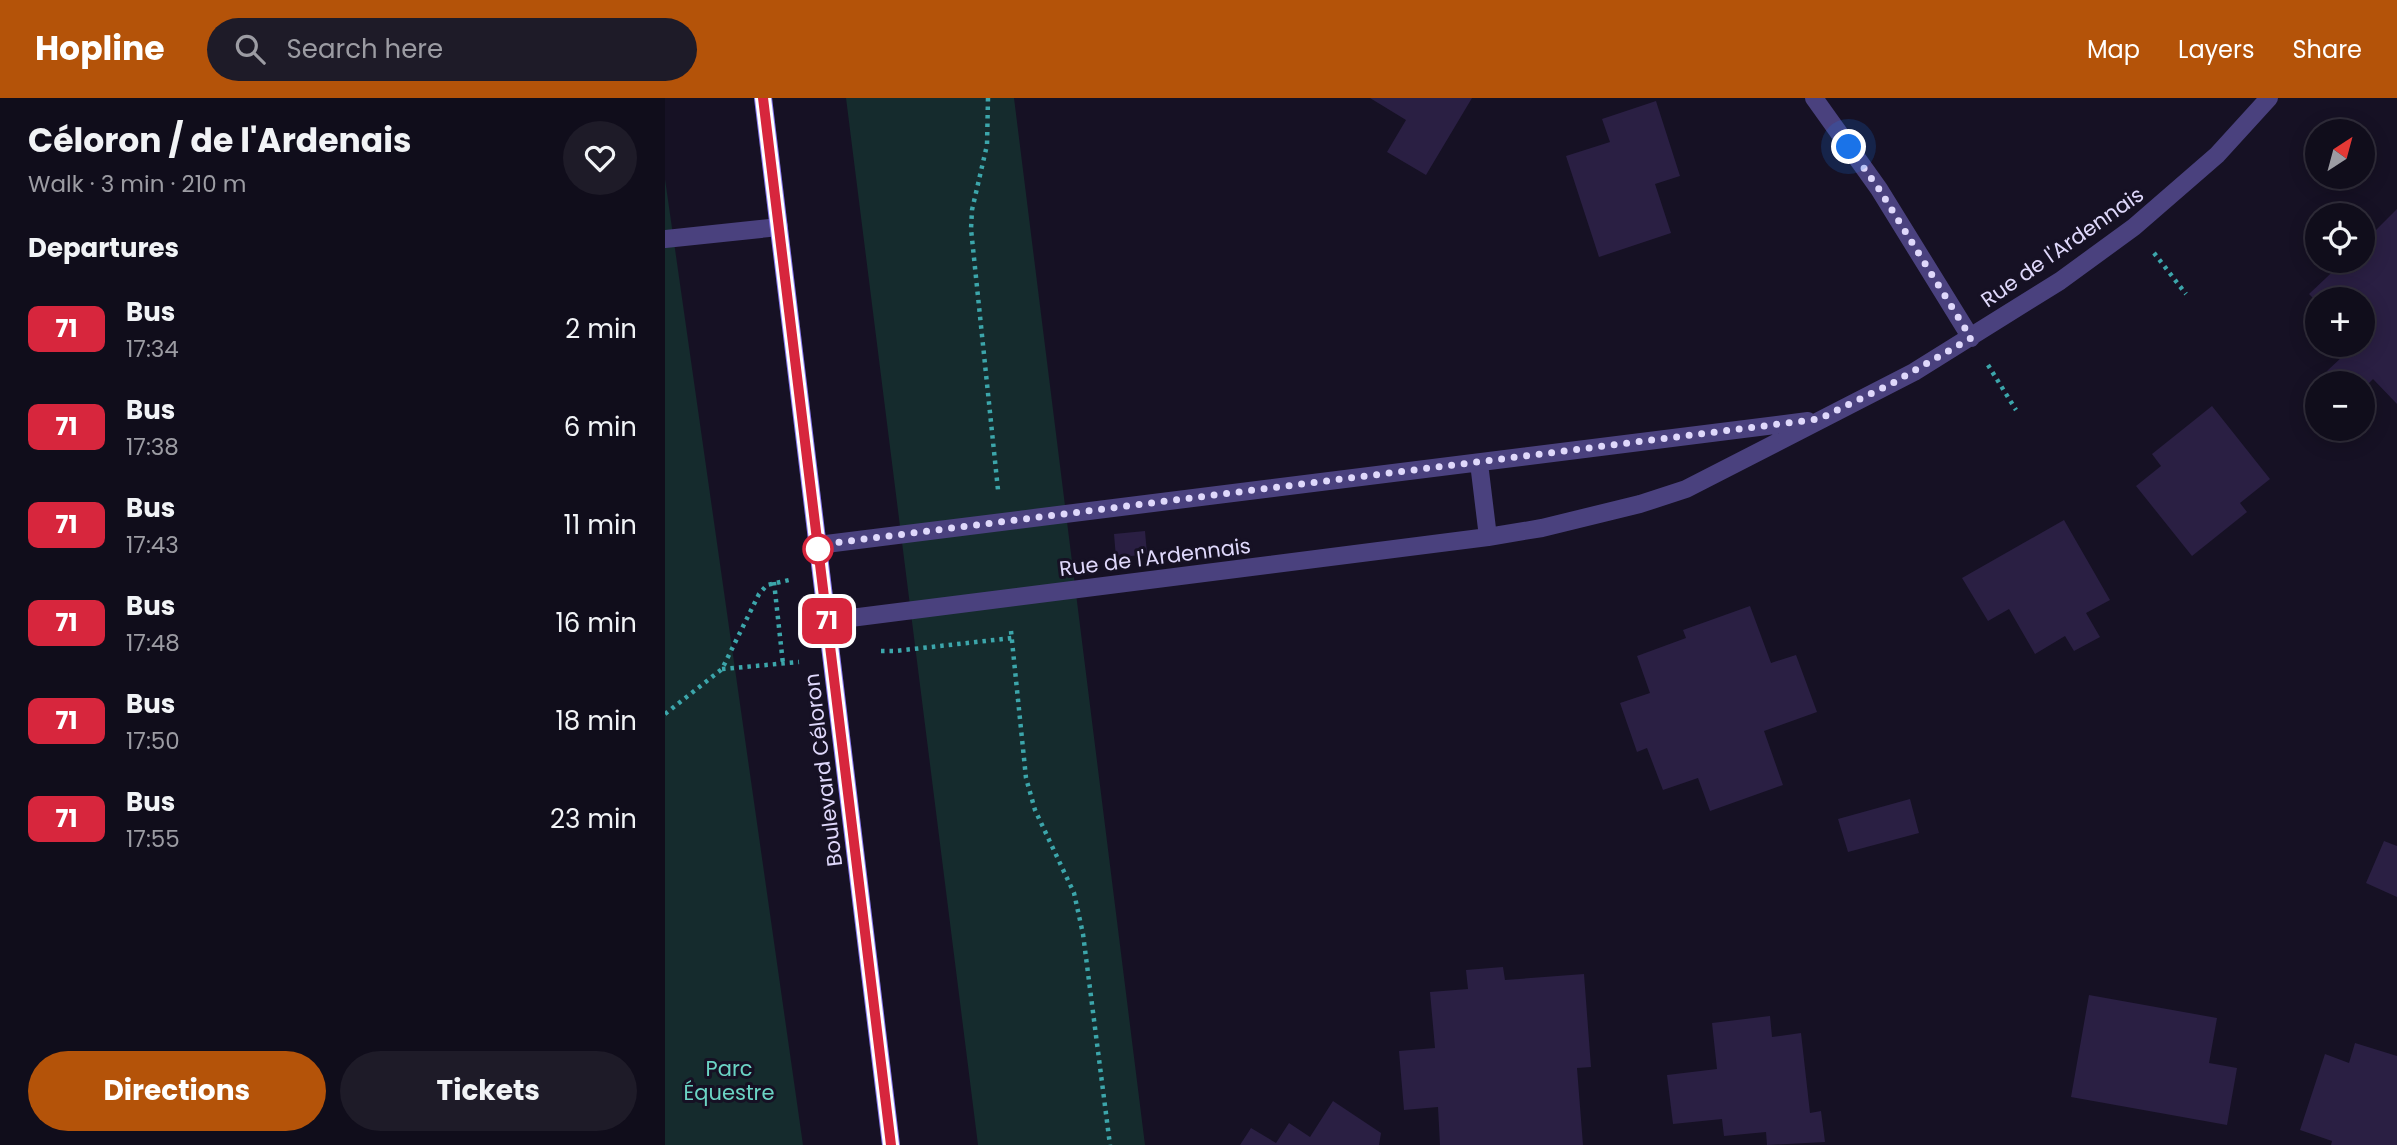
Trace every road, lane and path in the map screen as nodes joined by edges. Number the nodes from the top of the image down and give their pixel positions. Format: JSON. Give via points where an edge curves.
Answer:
{"nodes":[{"id":1,"x":763,"y":98,"type":"edge"},
{"id":2,"x":988,"y":98,"type":"edge"},
{"id":3,"x":1814,"y":98,"type":"edge"},
{"id":4,"x":2269,"y":98,"type":"edge"},
{"id":5,"x":779,"y":227,"type":"junction"},
{"id":6,"x":2134,"y":227,"type":"junction"},
{"id":7,"x":665,"y":239,"type":"edge"},
{"id":8,"x":2186,"y":294,"type":"dead end"},
{"id":9,"x":1971,"y":338,"type":"junction"},
{"id":10,"x":2016,"y":410,"type":"dead end"},
{"id":11,"x":1819,"y":419,"type":"junction"},
{"id":12,"x":1479,"y":463,"type":"junction"},
{"id":13,"x":998,"y":498,"type":"dead end"},
{"id":14,"x":1488,"y":537,"type":"junction"},
{"id":15,"x":818,"y":545,"type":"junction"},
{"id":16,"x":827,"y":621,"type":"junction"},
{"id":17,"x":895,"y":652,"type":"dead end"},
{"id":18,"x":722,"y":669,"type":"junction"},
{"id":19,"x":665,"y":713,"type":"edge"},
{"id":20,"x":891,"y":1145,"type":"edge"},
{"id":21,"x":1110,"y":1145,"type":"edge"}],
"edges":[{"from":1,"to":5,"type":"street","name":"Boulevard Céloron"},
{"from":2,"to":13,"type":"path","via":[[987,145],[971,229]]},
{"from":3,"to":9,"type":"street","via":[[1879,189]]},
{"from":4,"to":6,"type":"street","name":"Rue de l'Ardennais","via":[[2217,155]]},
{"from":5,"to":7,"type":"street"},
{"from":5,"to":15,"type":"street","name":"Boulevard Céloron"},
{"from":6,"to":8,"type":"path"},
{"from":6,"to":9,"type":"street","name":"Rue de l'Ardennais"},
{"from":9,"to":10,"type":"path"},
{"from":9,"to":11,"type":"street","name":"Rue de l'Ardennais"},
{"from":11,"to":12,"type":"street","name":"Rue de l'Ardennais"},
{"from":11,"to":14,"type":"street","name":"Rue de l'Ardennais","via":[[1686,489],[1542,528]]},
{"from":12,"to":14,"type":"street"},
{"from":12,"to":15,"type":"street","name":"Rue de l'Ardennais"},
{"from":14,"to":16,"type":"street","name":"Rue de l'Ardennais"},
{"from":15,"to":16,"type":"street","name":"Boulevard Céloron"},
{"from":16,"to":20,"type":"street","name":"Boulevard Céloron"},
{"from":17,"to":21,"type":"path","via":[[1012,638],[1026,778],[1043,828],[1074,893],[1083,934]]},
{"from":18,"to":18,"type":"path","name":"Boulevard Céloron","via":[[759,594],[774,582],[786,664]]},
{"from":18,"to":19,"type":"path"}]}
